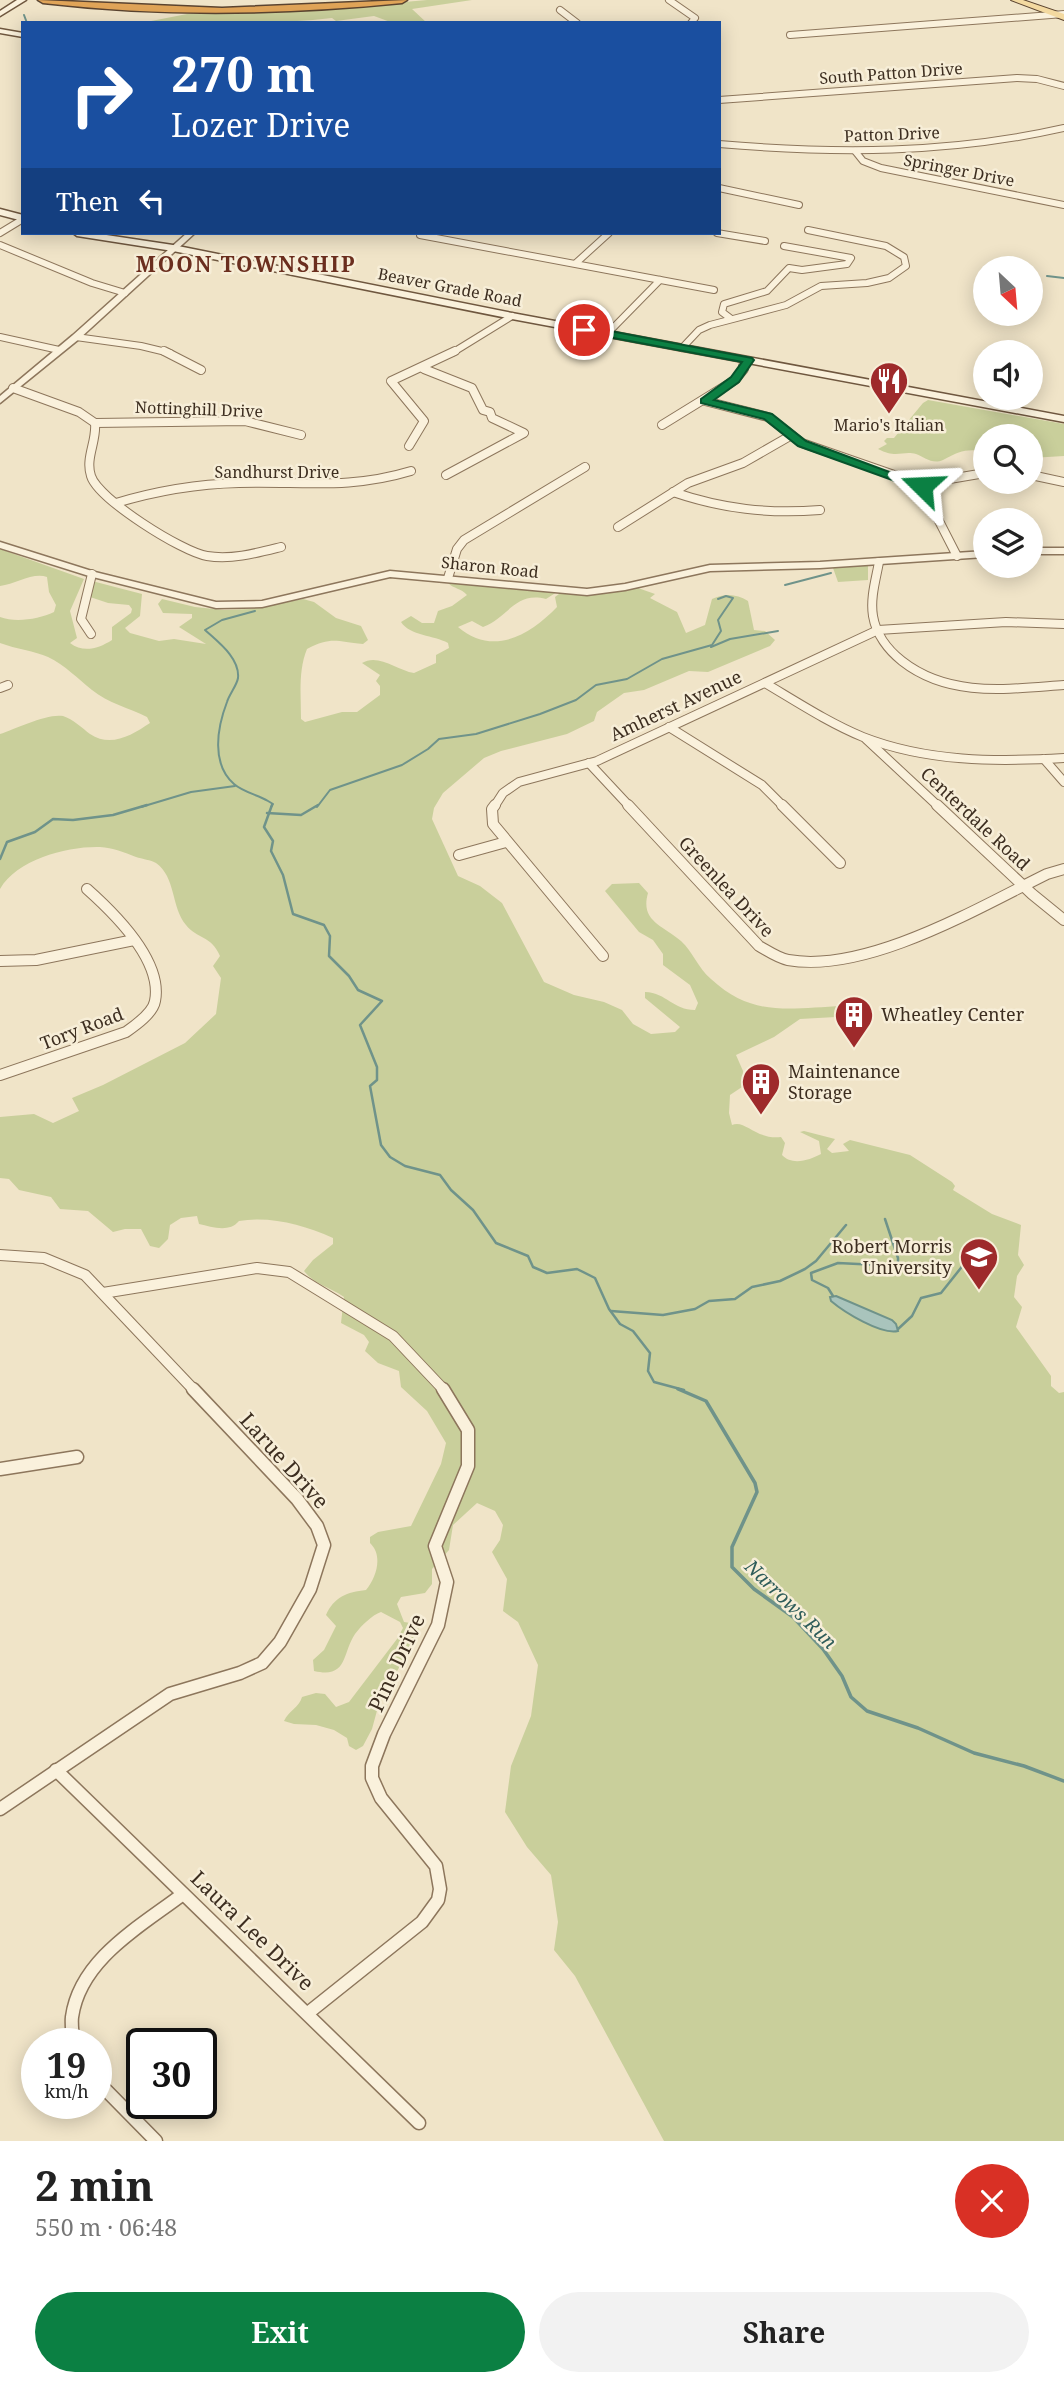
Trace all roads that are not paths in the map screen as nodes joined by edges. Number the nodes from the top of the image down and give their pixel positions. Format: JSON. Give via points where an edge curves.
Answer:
{"nodes":[{"id":1,"x":22,"y":0,"type":"edge"},
{"id":2,"x":43,"y":0,"type":"edge"},
{"id":3,"x":66,"y":0,"type":"edge"},
{"id":4,"x":141,"y":0,"type":"edge"},
{"id":5,"x":363,"y":0,"type":"edge"},
{"id":6,"x":401,"y":0,"type":"edge"},
{"id":7,"x":669,"y":0,"type":"edge"},
{"id":8,"x":1014,"y":0,"type":"edge"},
{"id":9,"x":323,"y":4,"type":"junction"},
{"id":10,"x":309,"y":8,"type":"junction"},
{"id":11,"x":560,"y":10,"type":"dead end"},
{"id":12,"x":0,"y":14,"type":"edge"},
{"id":13,"x":1062,"y":14,"type":"edge"},
{"id":14,"x":142,"y":20,"type":"dead end"},
{"id":15,"x":574,"y":21,"type":"edge"},
{"id":16,"x":693,"y":21,"type":"edge"},
{"id":17,"x":2,"y":31,"type":"edge"},
{"id":18,"x":21,"y":35,"type":"edge"},
{"id":19,"x":790,"y":35,"type":"dead end"},
{"id":20,"x":1064,"y":86,"type":"edge"},
{"id":21,"x":721,"y":100,"type":"edge"},
{"id":22,"x":1064,"y":128,"type":"edge"},
{"id":23,"x":721,"y":146,"type":"edge"},
{"id":24,"x":855,"y":151,"type":"junction"},
{"id":25,"x":721,"y":188,"type":"edge"},
{"id":26,"x":799,"y":205,"type":"dead end"},
{"id":27,"x":1064,"y":205,"type":"edge"},
{"id":28,"x":0,"y":212,"type":"edge"},
{"id":29,"x":21,"y":218,"type":"edge"},
{"id":30,"x":21,"y":220,"type":"edge"},
{"id":31,"x":808,"y":230,"type":"dead end"},
{"id":32,"x":0,"y":233,"type":"edge"},
{"id":33,"x":721,"y":234,"type":"edge"},
{"id":34,"x":90,"y":235,"type":"edge"},
{"id":35,"x":189,"y":235,"type":"edge"},
{"id":36,"x":420,"y":235,"type":"dead end"},
{"id":37,"x":607,"y":235,"type":"edge"},
{"id":38,"x":765,"y":241,"type":"dead end"},
{"id":39,"x":0,"y":245,"type":"edge"},
{"id":40,"x":784,"y":246,"type":"dead end"},
{"id":41,"x":173,"y":248,"type":"junction"},
{"id":42,"x":805,"y":250,"type":"junction"},
{"id":43,"x":576,"y":263,"type":"junction"},
{"id":44,"x":789,"y":268,"type":"junction"},
{"id":45,"x":660,"y":279,"type":"junction"},
{"id":46,"x":714,"y":289,"type":"dead end"},
{"id":47,"x":125,"y":293,"type":"junction"},
{"id":48,"x":512,"y":316,"type":"junction"},
{"id":49,"x":730,"y":318,"type":"junction"},
{"id":50,"x":607,"y":334,"type":"junction"},
{"id":51,"x":0,"y":337,"type":"edge"},
{"id":52,"x":76,"y":337,"type":"junction"},
{"id":53,"x":682,"y":348,"type":"junction"},
{"id":54,"x":60,"y":350,"type":"junction"},
{"id":55,"x":746,"y":363,"type":"junction"},
{"id":56,"x":424,"y":369,"type":"junction"},
{"id":57,"x":201,"y":370,"type":"dead end"},
{"id":58,"x":13,"y":388,"type":"junction"},
{"id":59,"x":0,"y":400,"type":"edge"},
{"id":60,"x":705,"y":401,"type":"junction"},
{"id":61,"x":1064,"y":419,"type":"edge"},
{"id":62,"x":95,"y":423,"type":"junction"},
{"id":63,"x":662,"y":425,"type":"dead end"},
{"id":64,"x":301,"y":435,"type":"dead end"},
{"id":65,"x":790,"y":436,"type":"junction"},
{"id":66,"x":409,"y":446,"type":"dead end"},
{"id":67,"x":585,"y":467,"type":"dead end"},
{"id":68,"x":411,"y":471,"type":"dead end"},
{"id":69,"x":446,"y":475,"type":"dead end"},
{"id":70,"x":973,"y":475,"type":"edge"},
{"id":71,"x":1043,"y":478,"type":"edge"},
{"id":72,"x":1064,"y":482,"type":"edge"},
{"id":73,"x":920,"y":484,"type":"junction"},
{"id":74,"x":673,"y":492,"type":"junction"},
{"id":75,"x":116,"y":503,"type":"junction"},
{"id":76,"x":820,"y":510,"type":"dead end"},
{"id":77,"x":618,"y":527,"type":"dead end"},
{"id":78,"x":0,"y":545,"type":"edge"},
{"id":79,"x":281,"y":547,"type":"dead end"},
{"id":80,"x":1043,"y":551,"type":"edge"},
{"id":81,"x":1064,"y":551,"type":"edge"},
{"id":82,"x":973,"y":555,"type":"edge"},
{"id":83,"x":957,"y":556,"type":"junction"},
{"id":84,"x":879,"y":562,"type":"junction"},
{"id":85,"x":92,"y":574,"type":"junction"},
{"id":86,"x":448,"y":578,"type":"junction"},
{"id":87,"x":1064,"y":624,"type":"edge"},
{"id":88,"x":878,"y":630,"type":"junction"},
{"id":89,"x":91,"y":634,"type":"dead end"},
{"id":90,"x":765,"y":682,"type":"junction"},
{"id":91,"x":1064,"y":685,"type":"edge"},
{"id":92,"x":669,"y":727,"type":"junction"},
{"id":93,"x":866,"y":738,"type":"junction"},
{"id":94,"x":913,"y":751,"type":"junction"},
{"id":95,"x":1064,"y":758,"type":"edge"},
{"id":96,"x":1044,"y":759,"type":"junction"},
{"id":97,"x":589,"y":763,"type":"junction"},
{"id":98,"x":897,"y":769,"type":"junction"},
{"id":99,"x":1064,"y":782,"type":"edge"},
{"id":100,"x":506,"y":842,"type":"junction"},
{"id":101,"x":459,"y":855,"type":"dead end"},
{"id":102,"x":841,"y":863,"type":"dead end"},
{"id":103,"x":1064,"y":869,"type":"edge"},
{"id":104,"x":1023,"y":886,"type":"junction"},
{"id":105,"x":87,"y":889,"type":"dead end"},
{"id":106,"x":1064,"y":920,"type":"edge"},
{"id":107,"x":134,"y":940,"type":"junction"},
{"id":108,"x":603,"y":956,"type":"dead end"},
{"id":109,"x":0,"y":961,"type":"edge"},
{"id":110,"x":0,"y":1075,"type":"edge"},
{"id":111,"x":0,"y":1255,"type":"edge"},
{"id":112,"x":103,"y":1293,"type":"junction"},
{"id":113,"x":77,"y":1457,"type":"dead end"},
{"id":114,"x":0,"y":1469,"type":"edge"},
{"id":115,"x":56,"y":1770,"type":"junction"},
{"id":116,"x":0,"y":1809,"type":"edge"},
{"id":117,"x":183,"y":1894,"type":"junction"},
{"id":118,"x":308,"y":2014,"type":"junction"},
{"id":119,"x":72,"y":2028,"type":"edge"},
{"id":120,"x":112,"y":2096,"type":"edge"},
{"id":121,"x":419,"y":2123,"type":"dead end"},
{"id":122,"x":156,"y":2141,"type":"edge"}],
"edges":[{"from":1,"to":12,"type":"main road"},
{"from":2,"to":10,"type":"highway","via":[[165,9]]},
{"from":3,"to":9,"type":"highway","via":[[192,8]]},
{"from":4,"to":9,"type":"highway","via":[[220,6]]},
{"from":5,"to":9,"type":"highway"},
{"from":6,"to":10,"type":"highway"},
{"from":7,"to":16,"type":"street","via":[[695,18]]},
{"from":8,"to":13,"type":"main road"},
{"from":10,"to":14,"type":"highway","via":[[187,13]]},
{"from":11,"to":15,"type":"street"},
{"from":13,"to":19,"type":"street"},
{"from":17,"to":18,"type":"main road"},
{"from":20,"to":21,"type":"street","name":"South Patton Drive","via":[[1011,78]]},
{"from":22,"to":24,"type":"street","name":"Patton Drive","via":[[976,144]]},
{"from":23,"to":24,"type":"street","name":"Patton Drive"},
{"from":24,"to":27,"type":"street","name":"Springer Drive","via":[[866,163],[881,168]]},
{"from":25,"to":26,"type":"street"},
{"from":28,"to":29,"type":"main road"},
{"from":30,"to":32,"type":"street"},
{"from":31,"to":49,"type":"street","via":[[889,247],[904,257],[906,266],[889,278],[821,286],[786,305]]},
{"from":33,"to":38,"type":"street"},
{"from":34,"to":41,"type":"main road","name":"Beaver Grade Road"},
{"from":35,"to":41,"type":"street"},
{"from":36,"to":43,"type":"street"},
{"from":37,"to":43,"type":"street"},
{"from":39,"to":47,"type":"street","via":[[91,285]]},
{"from":40,"to":42,"type":"street"},
{"from":41,"to":47,"type":"street"},
{"from":41,"to":48,"type":"main road","name":"Beaver Grade Road"},
{"from":42,"to":44,"type":"street"},
{"from":42,"to":44,"type":"street","via":[[851,258],[846,264]]},
{"from":43,"to":45,"type":"street"},
{"from":44,"to":49,"type":"street","via":[[766,291],[724,304],[722,312]]},
{"from":45,"to":46,"type":"street"},
{"from":45,"to":50,"type":"street"},
{"from":47,"to":52,"type":"street"},
{"from":48,"to":50,"type":"main road","name":"Beaver Grade Road"},
{"from":48,"to":56,"type":"street"},
{"from":49,"to":53,"type":"street","via":[[701,329]]},
{"from":50,"to":53,"type":"main road","name":"Beaver Grade Road"},
{"from":51,"to":54,"type":"street"},
{"from":52,"to":54,"type":"street"},
{"from":52,"to":57,"type":"street","via":[[166,352]]},
{"from":53,"to":55,"type":"main road","name":"Beaver Grade Road"},
{"from":54,"to":58,"type":"street"},
{"from":55,"to":60,"type":"street","via":[[735,380]]},
{"from":55,"to":61,"type":"main road","name":"Beaver Grade Road"},
{"from":56,"to":66,"type":"street","via":[[391,380],[424,421]]},
{"from":56,"to":69,"type":"street","via":[[472,388],[492,418],[524,433]]},
{"from":58,"to":59,"type":"street"},
{"from":58,"to":62,"type":"street","via":[[79,412]]},
{"from":60,"to":63,"type":"street"},
{"from":60,"to":65,"type":"street","via":[[768,417]]},
{"from":62,"to":64,"type":"street","name":"Nottinghill Drive","via":[[245,421]]},
{"from":62,"to":75,"type":"street","via":[[87,460],[89,473],[95,486]]},
{"from":65,"to":73,"type":"street"},
{"from":65,"to":74,"type":"street","via":[[749,461]]},
{"from":67,"to":86,"type":"street","via":[[464,540]]},
{"from":68,"to":75,"type":"street","name":"Sandhurst Drive","via":[[350,486],[211,485],[169,489]]},
{"from":70,"to":73,"type":"street"},
{"from":71,"to":72,"type":"street"},
{"from":73,"to":83,"type":"street"},
{"from":74,"to":76,"type":"street","via":[[736,512]]},
{"from":74,"to":77,"type":"street"},
{"from":75,"to":79,"type":"street","via":[[193,555],[229,558]]},
{"from":78,"to":85,"type":"street","name":"Sharon Road"},
{"from":80,"to":81,"type":"street"},
{"from":82,"to":83,"type":"street","name":"Sharon Road"},
{"from":83,"to":84,"type":"street","name":"Sharon Road"},
{"from":84,"to":86,"type":"street","name":"Sharon Road","via":[[710,568],[587,592]]},
{"from":84,"to":88,"type":"street","via":[[872,610]]},
{"from":85,"to":86,"type":"street","name":"Sharon Road","via":[[216,606],[290,599],[390,574]]},
{"from":85,"to":89,"type":"street","via":[[81,619]]},
{"from":87,"to":88,"type":"street","name":"Amherst Avenue","via":[[1006,622]]},
{"from":88,"to":90,"type":"street","name":"Amherst Avenue"},
{"from":88,"to":91,"type":"street","via":[[884,644],[908,668],[941,684],[986,690]]},
{"from":90,"to":92,"type":"street","name":"Amherst Avenue"},
{"from":90,"to":93,"type":"street"},
{"from":92,"to":97,"type":"street","name":"Amherst Avenue"},
{"from":92,"to":102,"type":"street","via":[[762,785]]},
{"from":93,"to":94,"type":"street"},
{"from":93,"to":98,"type":"street","name":"Centerdale Road"},
{"from":94,"to":96,"type":"street","via":[[971,759]]},
{"from":94,"to":98,"type":"street"},
{"from":95,"to":96,"type":"street"},
{"from":96,"to":99,"type":"street"},
{"from":97,"to":100,"type":"street","name":"Amherst Avenue","via":[[527,779],[503,793],[492,809],[492,819]]},
{"from":97,"to":104,"type":"street","name":"Greenlea Drive","via":[[759,946],[783,960],[810,963],[897,945]]},
{"from":98,"to":104,"type":"street","name":"Centerdale Road"},
{"from":100,"to":101,"type":"street"},
{"from":100,"to":108,"type":"street","name":"Amherst Avenue"},
{"from":103,"to":104,"type":"street","name":"Greenlea Drive"},
{"from":104,"to":106,"type":"street","name":"Centerdale Road"},
{"from":105,"to":107,"type":"street","name":"Tory Road","via":[[125,925]]},
{"from":107,"to":109,"type":"street","via":[[47,958]]},
{"from":107,"to":110,"type":"street","name":"Tory Road","via":[[157,993],[155,1004],[138,1024]]},
{"from":111,"to":112,"type":"street","name":"Larue Drive","via":[[58,1261],[85,1275]]},
{"from":112,"to":115,"type":"street","name":"Larue Drive","via":[[302,1506],[318,1528],[324,1553],[269,1657],[250,1669],[170,1694]]},
{"from":112,"to":118,"type":"street","name":"Pine Drive","via":[[257,1268],[289,1272],[393,1336],[440,1384],[468,1430],[468,1466],[435,1546],[447,1582],[438,1625],[372,1766],[381,1798],[436,1866],[438,1900],[422,1922]]},
{"from":113,"to":114,"type":"street"},
{"from":115,"to":116,"type":"street","name":"Larue Drive"},
{"from":115,"to":117,"type":"street","name":"Laura Lee Drive"},
{"from":117,"to":118,"type":"street","name":"Laura Lee Drive"},
{"from":117,"to":119,"type":"street","via":[[103,1957],[84,1978],[73,2004]]},
{"from":118,"to":121,"type":"street","name":"Laura Lee Drive"},
{"from":120,"to":122,"type":"street"}]}
